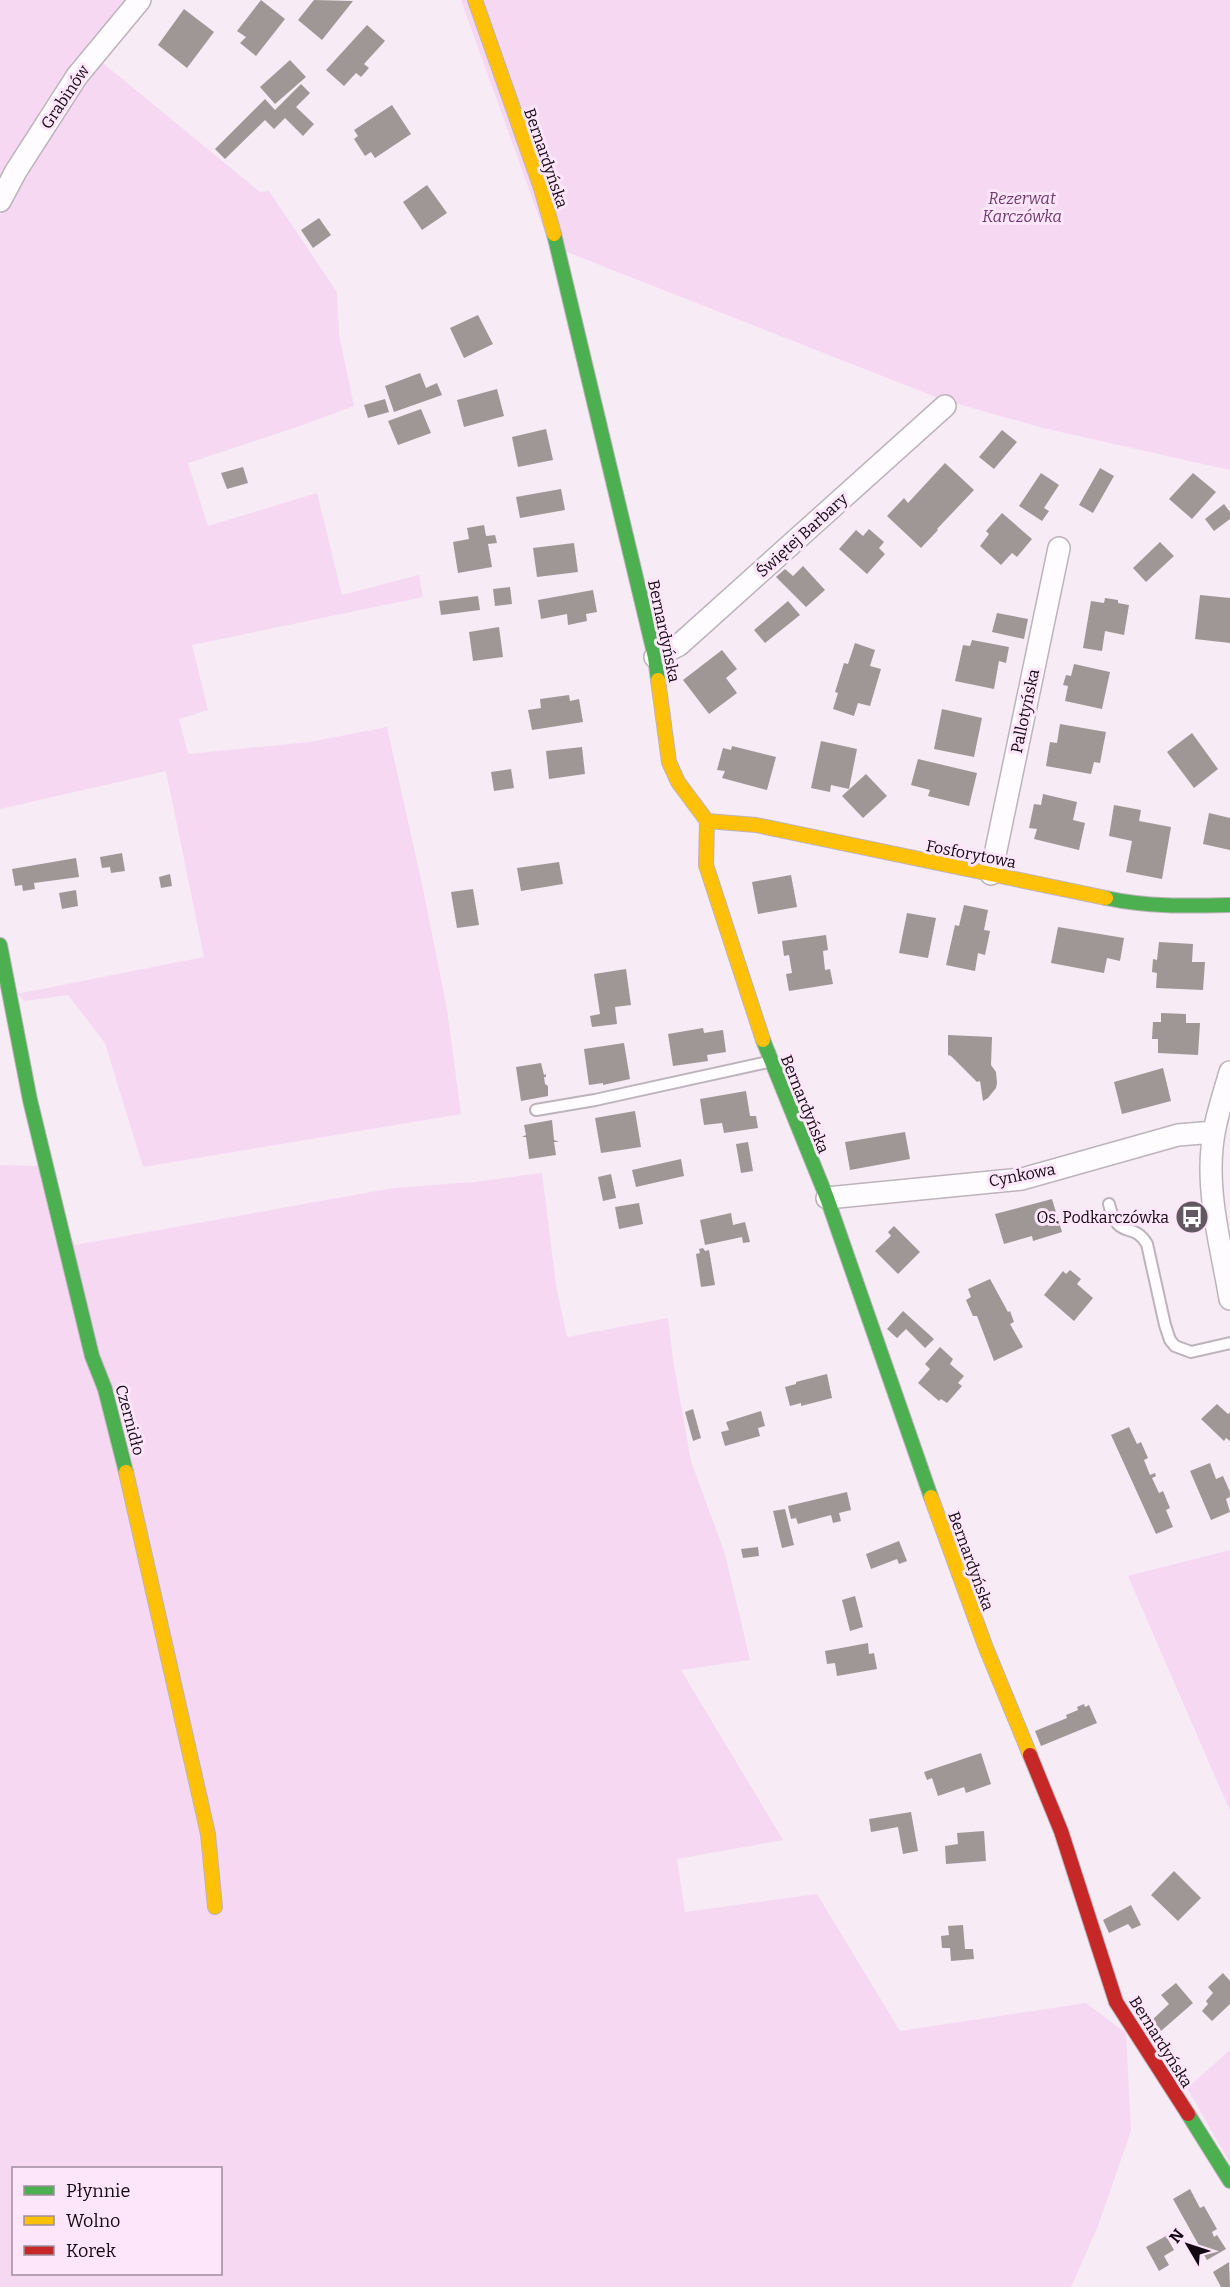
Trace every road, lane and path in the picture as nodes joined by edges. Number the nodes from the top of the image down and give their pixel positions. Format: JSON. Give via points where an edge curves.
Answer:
{"nodes":[{"id":1,"x":140,"y":0,"type":"edge"},
{"id":2,"x":475,"y":0,"type":"edge"},
{"id":3,"x":0,"y":201,"type":"edge"},
{"id":4,"x":945,"y":406,"type":"dead end"},
{"id":5,"x":1059,"y":548,"type":"dead end"},
{"id":6,"x":655,"y":657,"type":"junction"},
{"id":7,"x":707,"y":821,"type":"junction"},
{"id":8,"x":991,"y":874,"type":"junction"},
{"id":9,"x":1230,"y":905,"type":"edge"},
{"id":10,"x":0,"y":945,"type":"edge"},
{"id":11,"x":770,"y":1061,"type":"junction"},
{"id":12,"x":1230,"y":1072,"type":"edge"},
{"id":13,"x":536,"y":1110,"type":"dead end"},
{"id":14,"x":1214,"y":1132,"type":"junction"},
{"id":15,"x":826,"y":1198,"type":"junction"},
{"id":16,"x":1109,"y":1204,"type":"dead end"},
{"id":17,"x":1222,"y":1208,"type":"edge"},
{"id":18,"x":1230,"y":1299,"type":"edge"},
{"id":19,"x":1230,"y":1343,"type":"edge"},
{"id":20,"x":215,"y":1907,"type":"dead end"},
{"id":21,"x":1230,"y":2181,"type":"edge"}],
"edges":[{"from":1,"to":3,"type":"street","name":"Grabinów","via":[[77,76]]},
{"from":2,"to":6,"type":"street","name":"Bernardyńska","via":[[556,242]]},
{"from":4,"to":6,"type":"street","name":"Świętej Barbary","via":[[680,645]]},
{"from":5,"to":8,"type":"street","name":"Pallotyńska"},
{"from":6,"to":7,"type":"street","name":"Bernardyńska","via":[[669,762],[678,782]]},
{"from":7,"to":8,"type":"street","name":"Fosforytowa","via":[[756,825]]},
{"from":7,"to":11,"type":"street","name":"Bernardyńska","via":[[706,866]]},
{"from":8,"to":9,"type":"street","name":"Fosforytowa","via":[[1134,904]]},
{"from":10,"to":20,"type":"street","name":"Czernidło","via":[[30,1100],[92,1356],[122,1454],[203,1811]]},
{"from":11,"to":13,"type":"lane"},
{"from":11,"to":15,"type":"street","name":"Bernardyńska"},
{"from":12,"to":14,"type":"street"},
{"from":14,"to":15,"type":"street","name":"Cynkowa","via":[[1178,1135],[1015,1180]]},
{"from":14,"to":17,"type":"street","via":[[1210,1168]]},
{"from":15,"to":21,"type":"street","name":"Bernardyńska","via":[[974,1616],[1061,1831],[1116,2002]]},
{"from":16,"to":19,"type":"lane","via":[[1117,1226],[1143,1237],[1147,1244],[1165,1325],[1175,1346],[1191,1352]]},
{"from":17,"to":18,"type":"street"}]}
